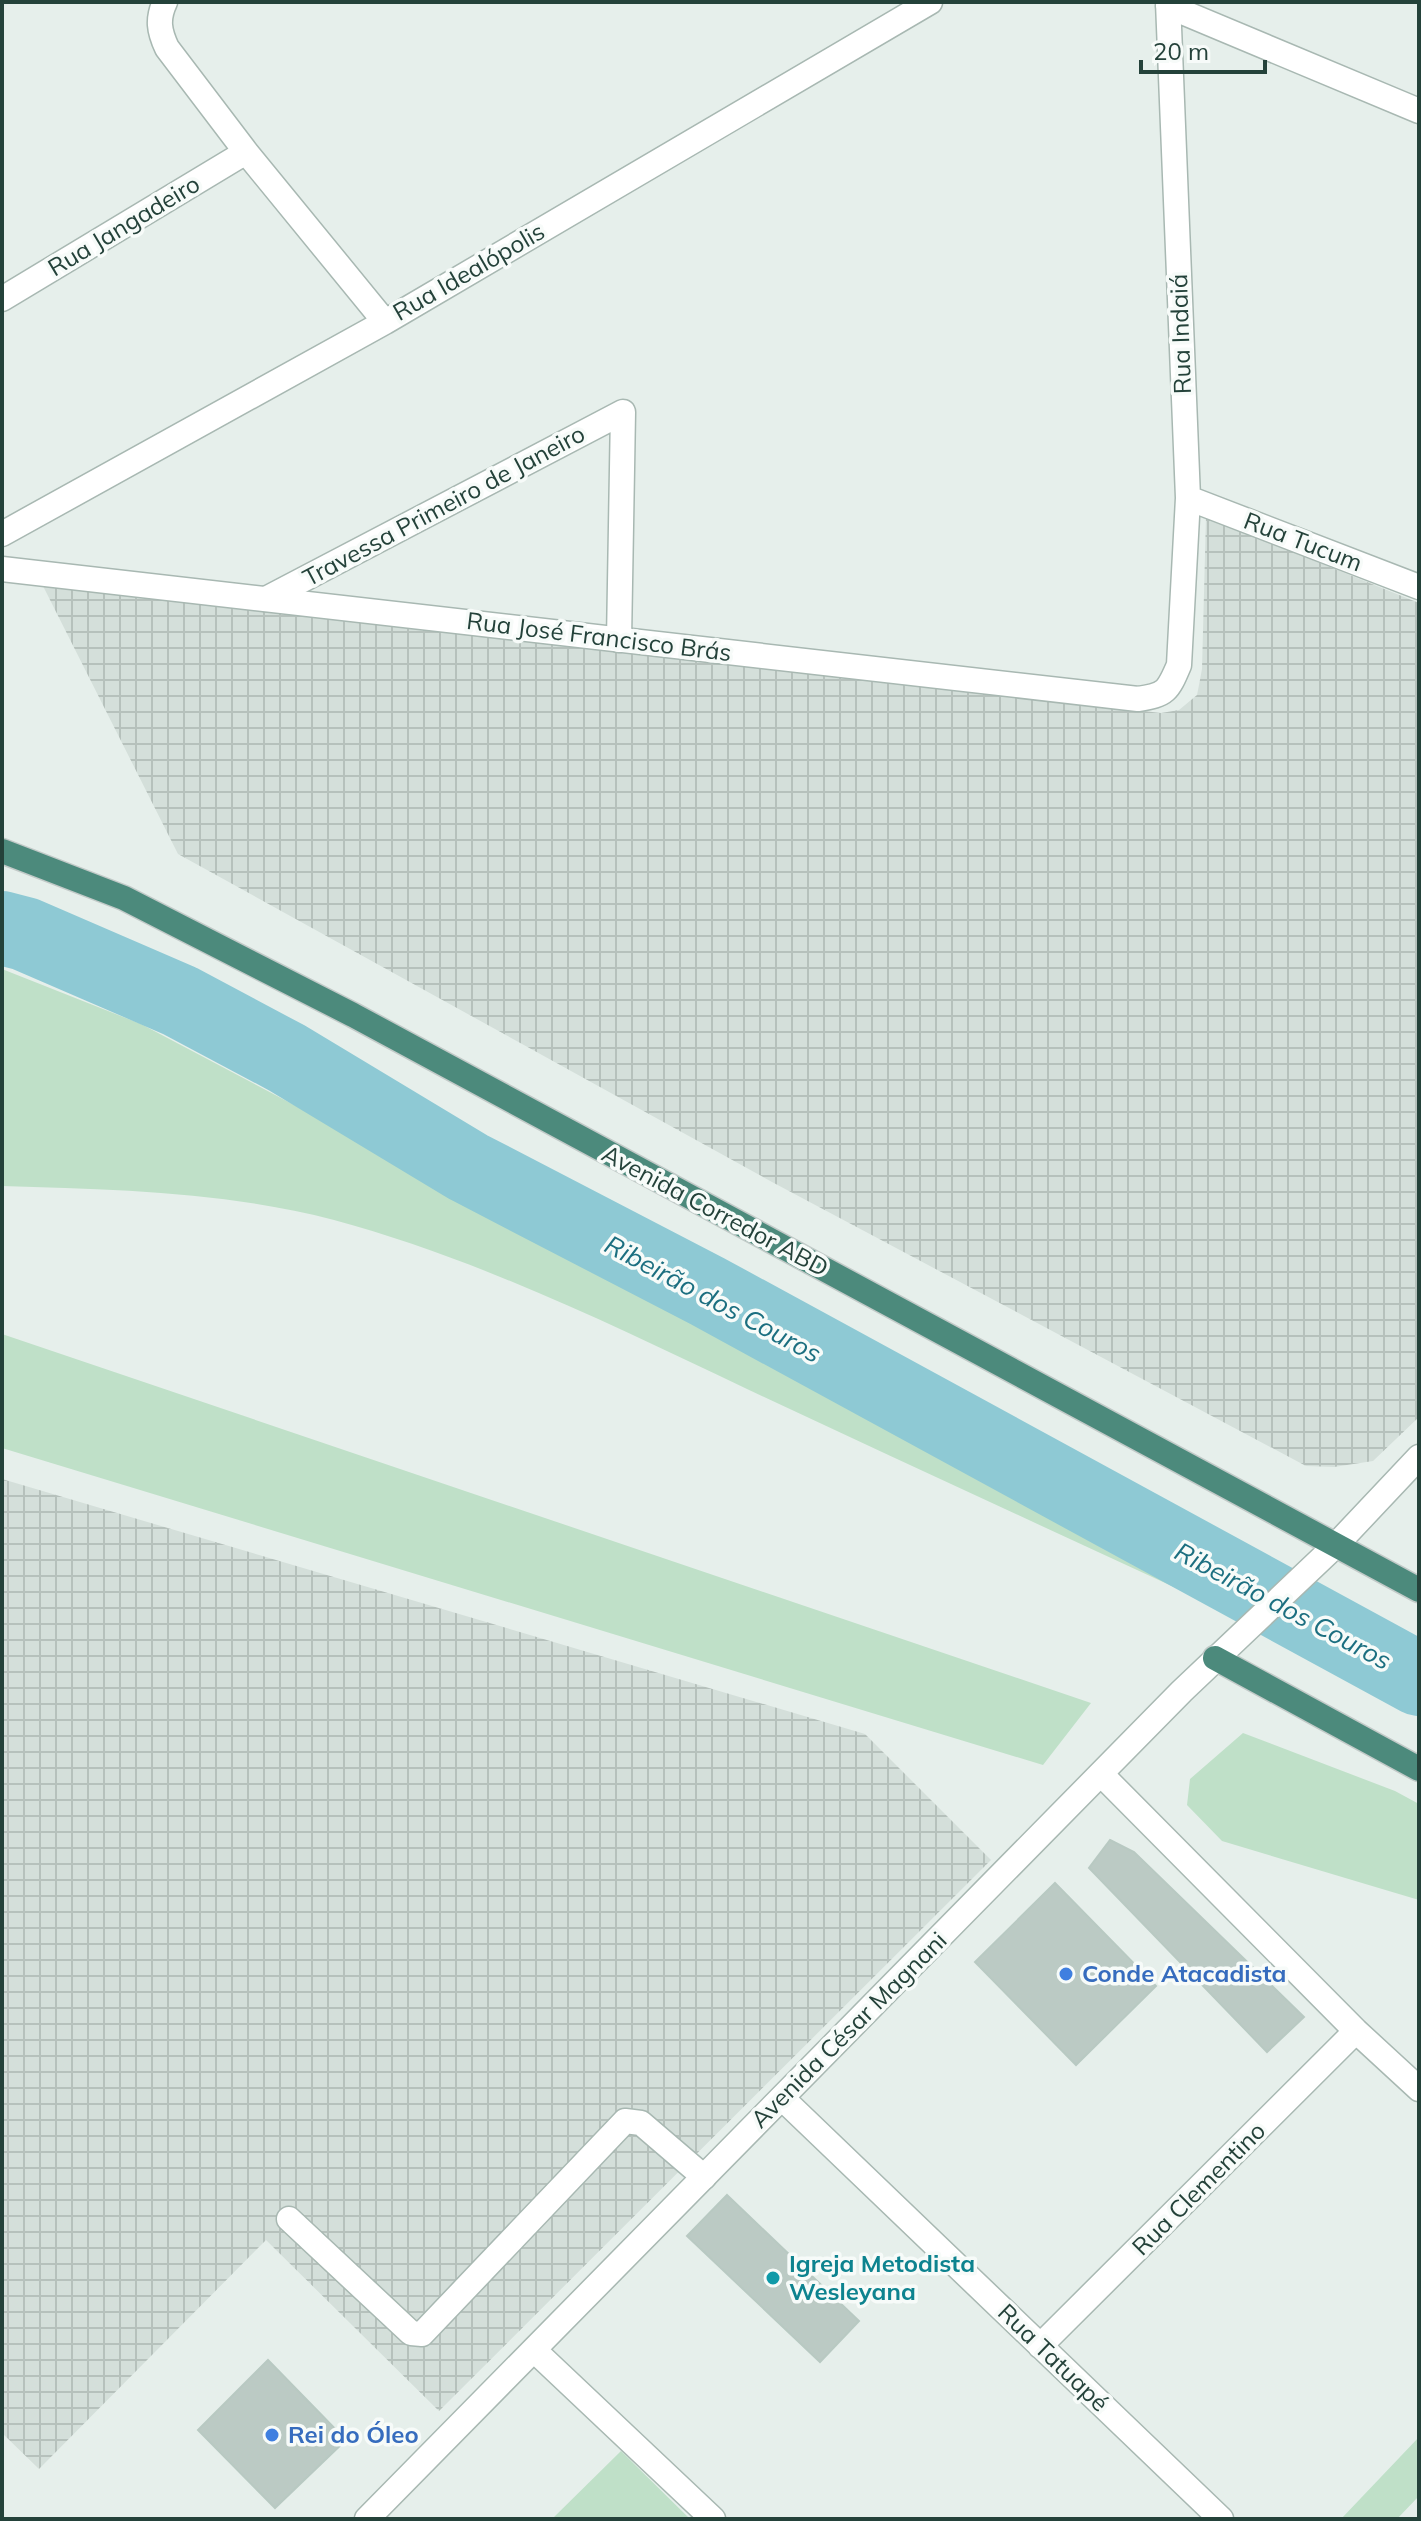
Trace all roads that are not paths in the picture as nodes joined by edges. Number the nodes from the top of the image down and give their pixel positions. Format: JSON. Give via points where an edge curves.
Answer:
{"nodes":[{"id":1,"x":165,"y":2,"type":"edge"},
{"id":2,"x":930,"y":2,"type":"edge"},
{"id":3,"x":1168,"y":4,"type":"edge"},
{"id":4,"x":1419,"y":111,"type":"edge"},
{"id":5,"x":246,"y":152,"type":"junction"},
{"id":6,"x":2,"y":299,"type":"edge"},
{"id":7,"x":385,"y":322,"type":"junction"},
{"id":8,"x":1188,"y":498,"type":"junction"},
{"id":9,"x":2,"y":534,"type":"edge"},
{"id":10,"x":2,"y":569,"type":"edge"},
{"id":11,"x":1419,"y":587,"type":"edge"},
{"id":12,"x":266,"y":599,"type":"junction"},
{"id":13,"x":619,"y":640,"type":"junction"},
{"id":14,"x":1179,"y":665,"type":"joint"},
{"id":15,"x":2,"y":851,"type":"edge"},
{"id":16,"x":1419,"y":1457,"type":"edge"},
{"id":17,"x":1336,"y":1545,"type":"junction"},
{"id":18,"x":1419,"y":1590,"type":"edge"},
{"id":19,"x":1215,"y":1658,"type":"junction"},
{"id":20,"x":1419,"y":1769,"type":"edge"},
{"id":21,"x":1101,"y":1774,"type":"junction"},
{"id":22,"x":1356,"y":2031,"type":"junction"},
{"id":23,"x":1419,"y":2089,"type":"edge"},
{"id":24,"x":782,"y":2098,"type":"junction"},
{"id":25,"x":704,"y":2177,"type":"junction"},
{"id":26,"x":289,"y":2219,"type":"dead end"},
{"id":27,"x":1040,"y":2346,"type":"junction"},
{"id":28,"x":534,"y":2350,"type":"junction"},
{"id":29,"x":367,"y":2519,"type":"edge"},
{"id":30,"x":713,"y":2519,"type":"edge"},
{"id":31,"x":1221,"y":2519,"type":"edge"}],
"edges":[{"from":1,"to":5,"type":"street","via":[[159,17],[167,48]]},
{"from":2,"to":7,"type":"street","name":"Rua Idealópolis"},
{"from":3,"to":4,"type":"street"},
{"from":3,"to":8,"type":"street","name":"Rua Indaiá"},
{"from":5,"to":6,"type":"street","name":"Rua Jangadeiro"},
{"from":5,"to":7,"type":"street"},
{"from":7,"to":9,"type":"street","name":"Rua Idealópolis"},
{"from":8,"to":11,"type":"street","name":"Rua Tucum"},
{"from":8,"to":14,"type":"street","name":"Rua Indaiá"},
{"from":10,"to":12,"type":"street","name":"Rua José Francisco Brás"},
{"from":12,"to":13,"type":"street","name":"Rua José Francisco Brás"},
{"from":12,"to":13,"type":"street","name":"Travessa Primeiro de Janeiro","via":[[623,412]]},
{"from":13,"to":14,"type":"street","name":"Rua José Francisco Brás","via":[[1138,699],[1159,696]]},
{"from":15,"to":17,"type":"highway","name":"Avenida Corredor ABD","via":[[124,898],[353,1015]]},
{"from":16,"to":17,"type":"street","name":"Avenida César Magnani"},
{"from":17,"to":18,"type":"highway","name":"Avenida Corredor ABD"},
{"from":17,"to":19,"type":"street","name":"Avenida César Magnani"},
{"from":19,"to":20,"type":"highway"},
{"from":19,"to":21,"type":"street","name":"Avenida César Magnani"},
{"from":21,"to":22,"type":"street"},
{"from":21,"to":24,"type":"street","name":"Avenida César Magnani"},
{"from":22,"to":23,"type":"street"},
{"from":22,"to":27,"type":"street","name":"Rua Clementino"},
{"from":24,"to":25,"type":"street","name":"Avenida César Magnani"},
{"from":24,"to":27,"type":"street","name":"Rua Tatuapé"},
{"from":25,"to":26,"type":"street","via":[[641,2123],[625,2121],[417,2335]]},
{"from":25,"to":28,"type":"street","name":"Avenida César Magnani"},
{"from":27,"to":31,"type":"street","name":"Rua Tatuapé"},
{"from":28,"to":29,"type":"street","name":"Avenida César Magnani"},
{"from":28,"to":30,"type":"street"}]}
